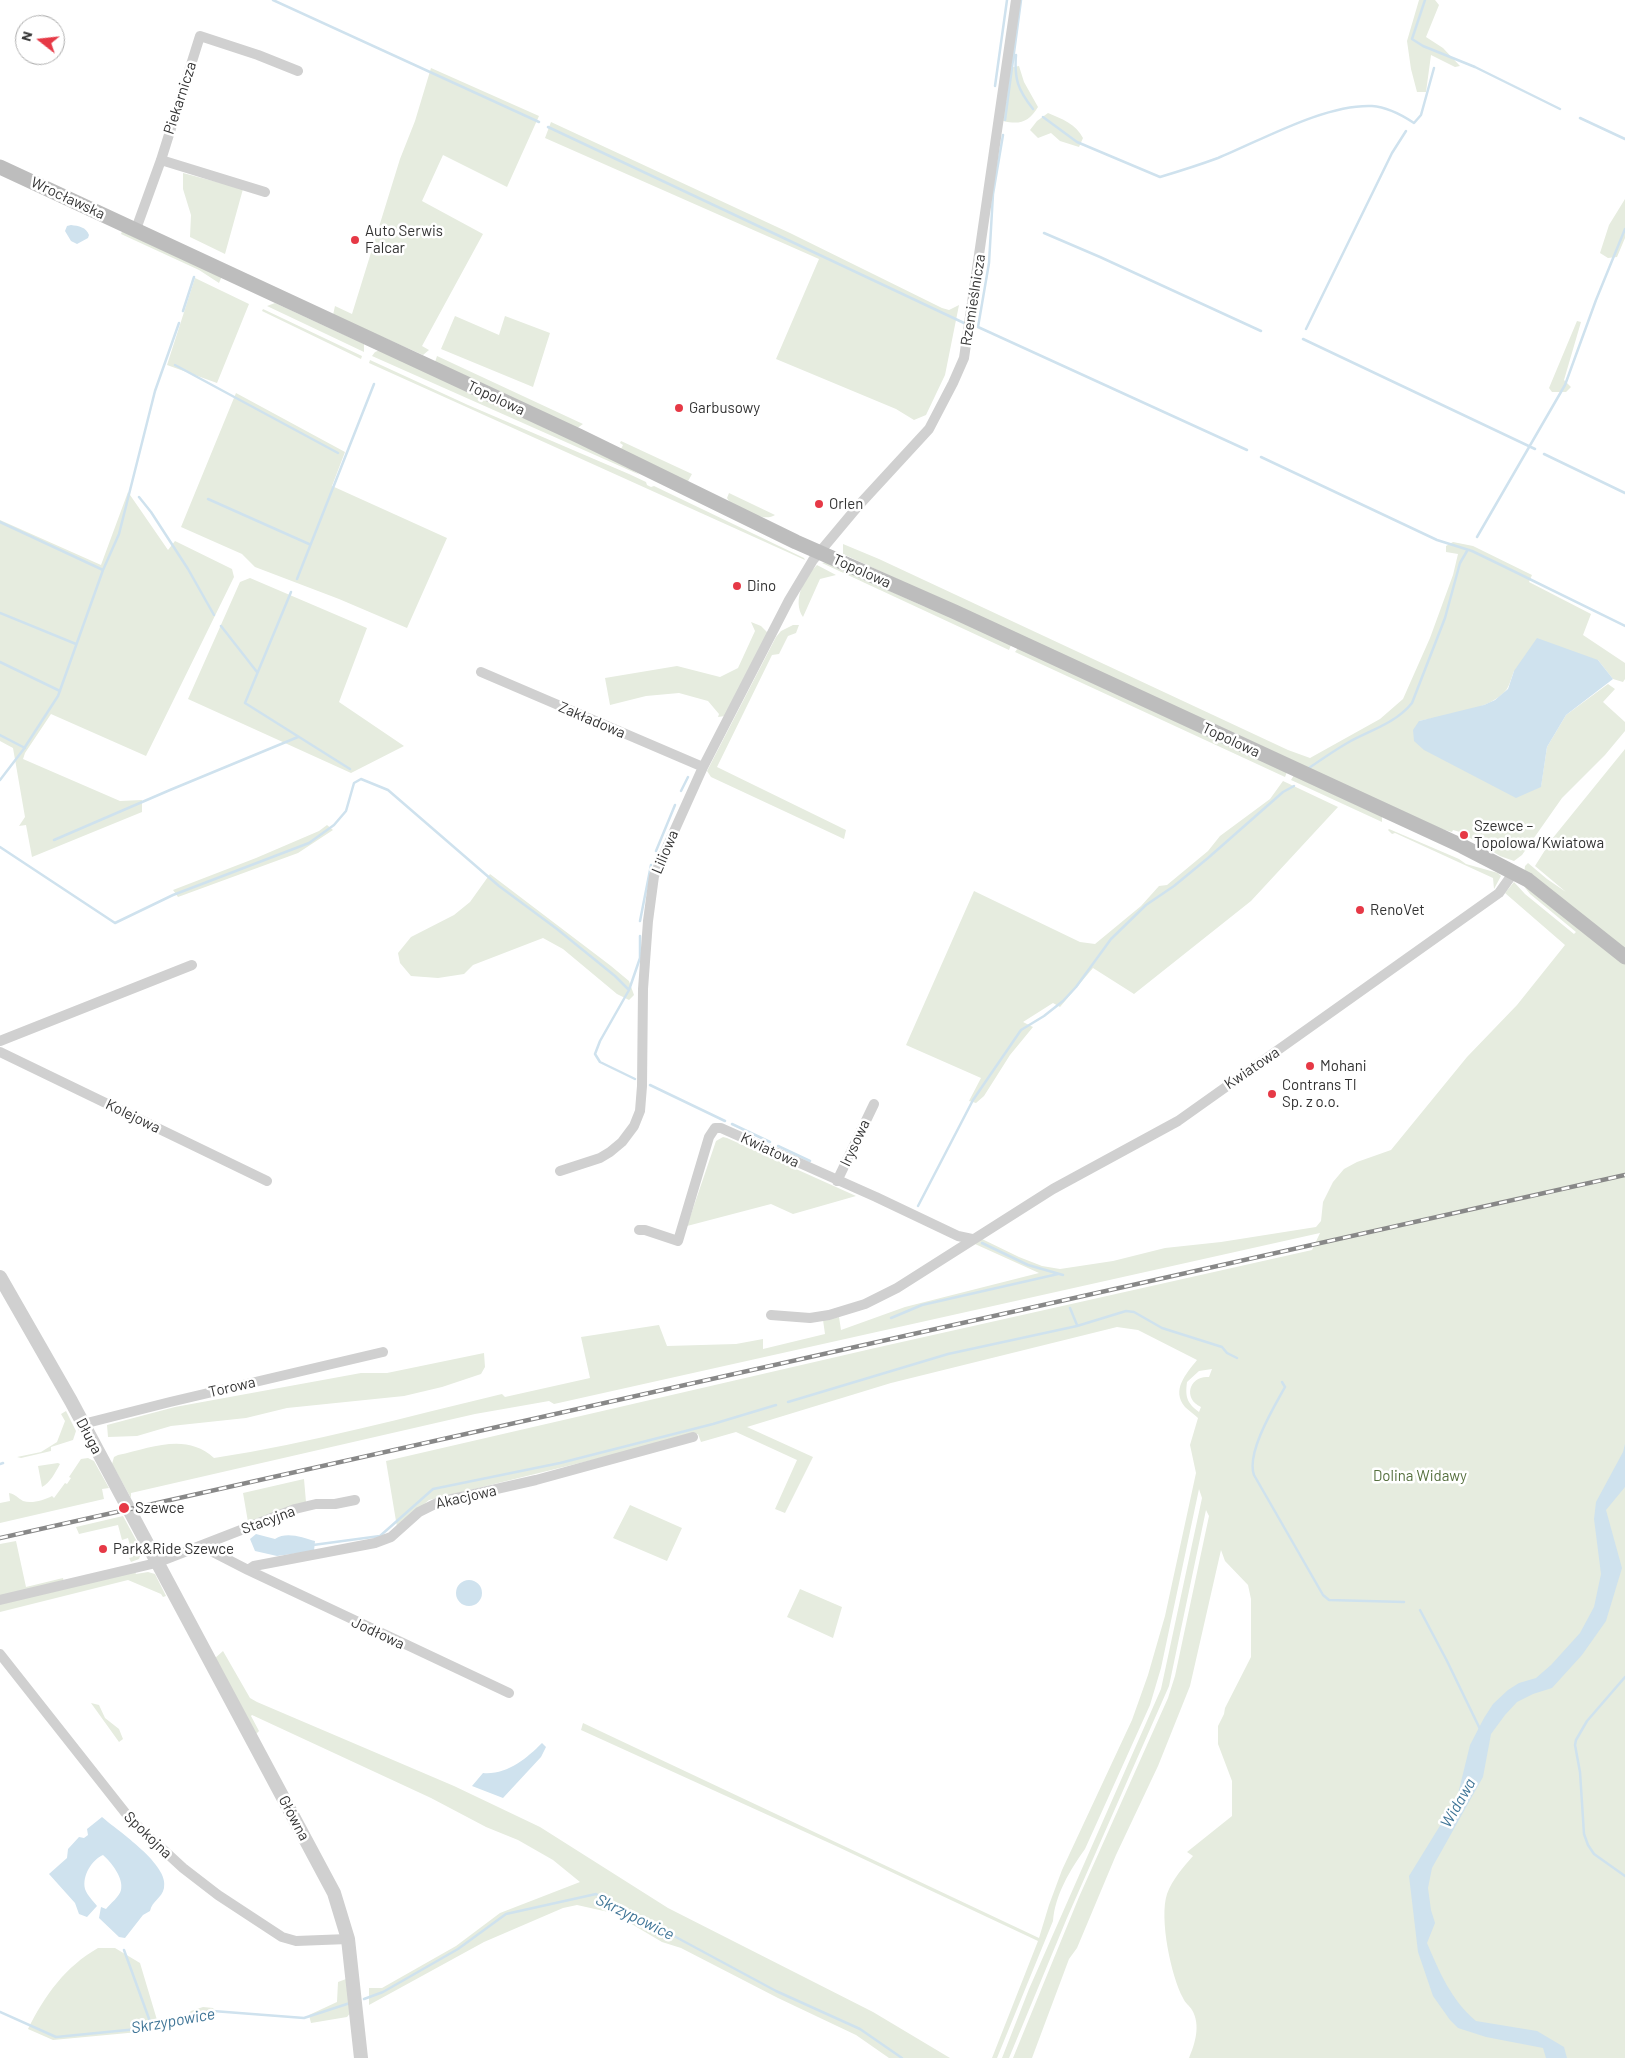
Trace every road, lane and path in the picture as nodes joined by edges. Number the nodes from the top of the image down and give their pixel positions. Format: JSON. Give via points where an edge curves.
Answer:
{"nodes":[{"id":1,"x":1016,"y":0,"type":"edge"},
{"id":2,"x":298,"y":71,"type":"dead end"},
{"id":3,"x":161,"y":160,"type":"junction"},
{"id":4,"x":0,"y":166,"type":"edge"},
{"id":5,"x":265,"y":192,"type":"dead end"},
{"id":6,"x":136,"y":230,"type":"junction"},
{"id":7,"x":820,"y":552,"type":"junction"},
{"id":8,"x":481,"y":672,"type":"dead end"},
{"id":9,"x":703,"y":767,"type":"junction"},
{"id":10,"x":1514,"y":872,"type":"junction"},
{"id":11,"x":1625,"y":958,"type":"edge"},
{"id":12,"x":192,"y":965,"type":"dead end"},
{"id":13,"x":0,"y":1041,"type":"edge"},
{"id":14,"x":0,"y":1052,"type":"edge"},
{"id":15,"x":874,"y":1104,"type":"dead end"},
{"id":16,"x":560,"y":1171,"type":"dead end"},
{"id":17,"x":267,"y":1181,"type":"dead end"},
{"id":18,"x":837,"y":1181,"type":"junction"},
{"id":19,"x":638,"y":1230,"type":"dead end"},
{"id":20,"x":972,"y":1239,"type":"junction"},
{"id":21,"x":0,"y":1277,"type":"edge"},
{"id":22,"x":771,"y":1315,"type":"dead end"},
{"id":23,"x":383,"y":1352,"type":"dead end"},
{"id":24,"x":83,"y":1424,"type":"junction"},
{"id":25,"x":693,"y":1437,"type":"dead end"},
{"id":26,"x":354,"y":1500,"type":"dead end"},
{"id":27,"x":205,"y":1544,"type":"junction"},
{"id":28,"x":156,"y":1563,"type":"junction"},
{"id":29,"x":248,"y":1570,"type":"junction"},
{"id":30,"x":174,"y":1596,"type":"joint"},
{"id":31,"x":0,"y":1600,"type":"edge"},
{"id":32,"x":0,"y":1654,"type":"edge"},
{"id":33,"x":509,"y":1693,"type":"dead end"},
{"id":34,"x":348,"y":1939,"type":"junction"},
{"id":35,"x":361,"y":2058,"type":"edge"}],
"edges":[{"from":1,"to":7,"type":"street","name":"Rzemieślnicza","via":[[964,358],[929,429]]},
{"from":2,"to":3,"type":"street","name":"Piekarnicza","via":[[200,36]]},
{"from":3,"to":5,"type":"street"},
{"from":3,"to":6,"type":"street","name":"Piekarnicza"},
{"from":4,"to":6,"type":"main road","name":"Wrocławska"},
{"from":6,"to":7,"type":"main road","name":"Topolowa"},
{"from":7,"to":9,"type":"street","name":"Liliowa","via":[[789,600]]},
{"from":7,"to":10,"type":"main road","name":"Topolowa","via":[[1414,823]]},
{"from":8,"to":9,"type":"street","name":"Zakładowa"},
{"from":9,"to":16,"type":"street","name":"Liliowa","via":[[654,876],[644,972],[640,1111],[634,1126],[610,1152]]},
{"from":10,"to":11,"type":"main road","name":"Topolowa"},
{"from":10,"to":20,"type":"street","name":"Kwiatowa","via":[[1499,893],[1178,1120],[1089,1168]]},
{"from":12,"to":13,"type":"street"},
{"from":14,"to":17,"type":"street","name":"Kolejowa"},
{"from":15,"to":18,"type":"street","name":"Irysowa"},
{"from":18,"to":19,"type":"street","name":"Kwiatowa","via":[[737,1134],[715,1128],[709,1137],[678,1241]]},
{"from":18,"to":20,"type":"street","name":"Kwiatowa","via":[[958,1236]]},
{"from":20,"to":22,"type":"street","name":"Kwiatowa","via":[[897,1288],[849,1310],[810,1318]]},
{"from":21,"to":24,"type":"street","name":"Długa"},
{"from":23,"to":24,"type":"street","name":"Torowa"},
{"from":24,"to":28,"type":"street","name":"Długa"},
{"from":25,"to":29,"type":"street","name":"Akacjowa","via":[[528,1482],[439,1502],[419,1512],[391,1537],[375,1543],[254,1566]]},
{"from":26,"to":27,"type":"street","name":"Stacyjna","via":[[295,1509]]},
{"from":27,"to":28,"type":"street","name":"Stacyjna"},
{"from":27,"to":29,"type":"street","name":"Jodłowa","via":[[213,1552]]},
{"from":28,"to":30,"type":"street","name":"Długa"},
{"from":28,"to":31,"type":"street","name":"Stacyjna"},
{"from":29,"to":33,"type":"street","name":"Jodłowa"},
{"from":30,"to":34,"type":"street","name":"Główna","via":[[324,1874]]},
{"from":32,"to":34,"type":"street","name":"Spokojna","via":[[131,1820],[183,1868],[218,1896],[282,1937],[296,1941]]},
{"from":34,"to":35,"type":"street","name":"Główna"}]}
